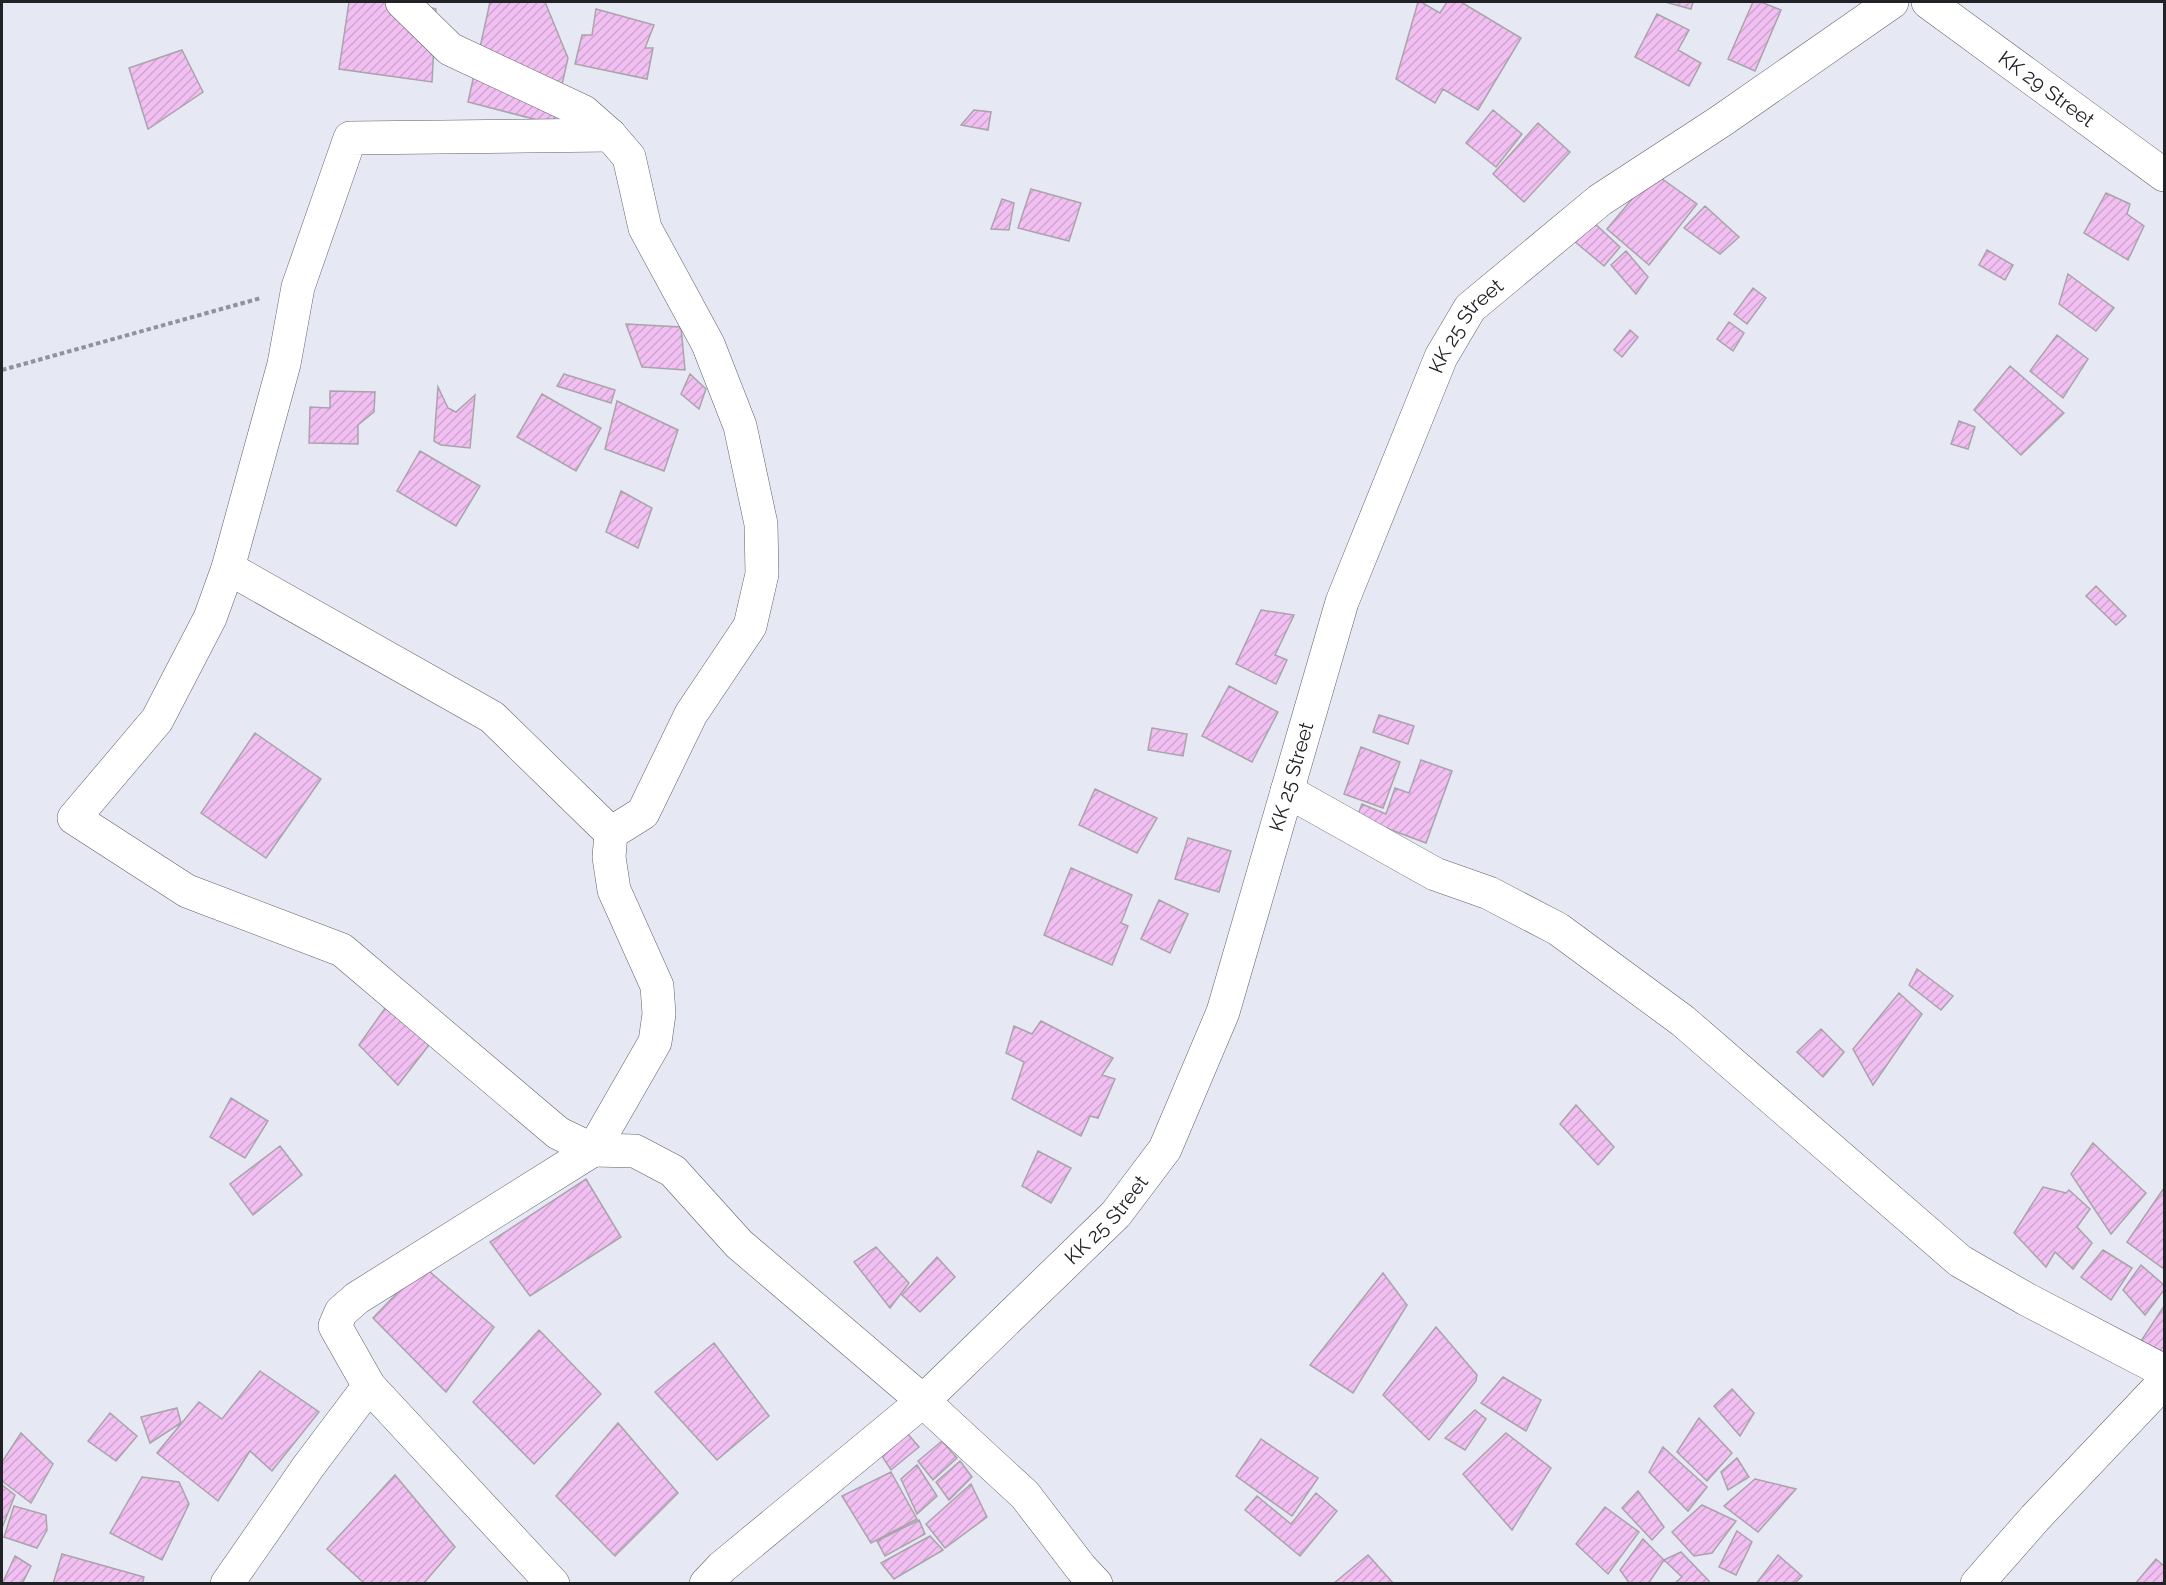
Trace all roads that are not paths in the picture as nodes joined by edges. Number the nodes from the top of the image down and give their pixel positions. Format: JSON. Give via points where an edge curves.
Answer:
{"nodes":[{"id":1,"x":402,"y":2,"type":"edge"},
{"id":2,"x":1892,"y":2,"type":"edge"},
{"id":3,"x":1928,"y":2,"type":"edge"},
{"id":4,"x":610,"y":135,"type":"junction"},
{"id":5,"x":2164,"y":175,"type":"edge"},
{"id":6,"x":228,"y":568,"type":"junction"},
{"id":7,"x":1287,"y":791,"type":"junction"},
{"id":8,"x":611,"y":833,"type":"junction"},
{"id":9,"x":593,"y":1150,"type":"junction"},
{"id":10,"x":2164,"y":1371,"type":"edge"},
{"id":11,"x":2164,"y":1382,"type":"edge"},
{"id":12,"x":369,"y":1386,"type":"junction"},
{"id":13,"x":922,"y":1401,"type":"junction"},
{"id":14,"x":227,"y":1584,"type":"edge"},
{"id":15,"x":553,"y":1584,"type":"edge"},
{"id":16,"x":706,"y":1584,"type":"edge"},
{"id":17,"x":1096,"y":1584,"type":"edge"},
{"id":18,"x":1977,"y":1584,"type":"edge"}],
"edges":[{"from":1,"to":4,"type":"street","via":[[450,49],[584,112]]},
{"from":2,"to":7,"type":"street","name":"KK 25 Street","via":[[1599,200],[1470,308],[1441,357],[1342,602]]},
{"from":3,"to":5,"type":"street","name":"KK 29 Street"},
{"from":4,"to":6,"type":"street","via":[[350,138],[298,287],[284,364]]},
{"from":4,"to":8,"type":"street","via":[[629,157],[645,228],[708,344],[740,426],[761,524],[762,574],[750,626],[691,714],[643,813]]},
{"from":6,"to":8,"type":"street","via":[[492,717]]},
{"from":6,"to":9,"type":"street","via":[[210,618],[157,720],[74,818],[187,891],[342,950],[558,1133]]},
{"from":7,"to":10,"type":"street","via":[[1435,874],[1489,892],[1558,929],[1683,1021],[1960,1261]]},
{"from":7,"to":13,"type":"street","name":"KK 25 Street","via":[[1223,1012],[1165,1149],[1116,1214]]},
{"from":8,"to":9,"type":"street","via":[[609,857],[614,890],[657,986],[659,1014],[655,1042]]},
{"from":9,"to":12,"type":"street","via":[[357,1298],[341,1312],[335,1326]]},
{"from":9,"to":13,"type":"street","via":[[635,1151],[673,1171],[739,1244]]},
{"from":11,"to":18,"type":"street"},
{"from":12,"to":14,"type":"street"},
{"from":12,"to":15,"type":"street"},
{"from":13,"to":16,"type":"street","name":"KK 25 Street"},
{"from":13,"to":17,"type":"street","via":[[1025,1495]]}]}
